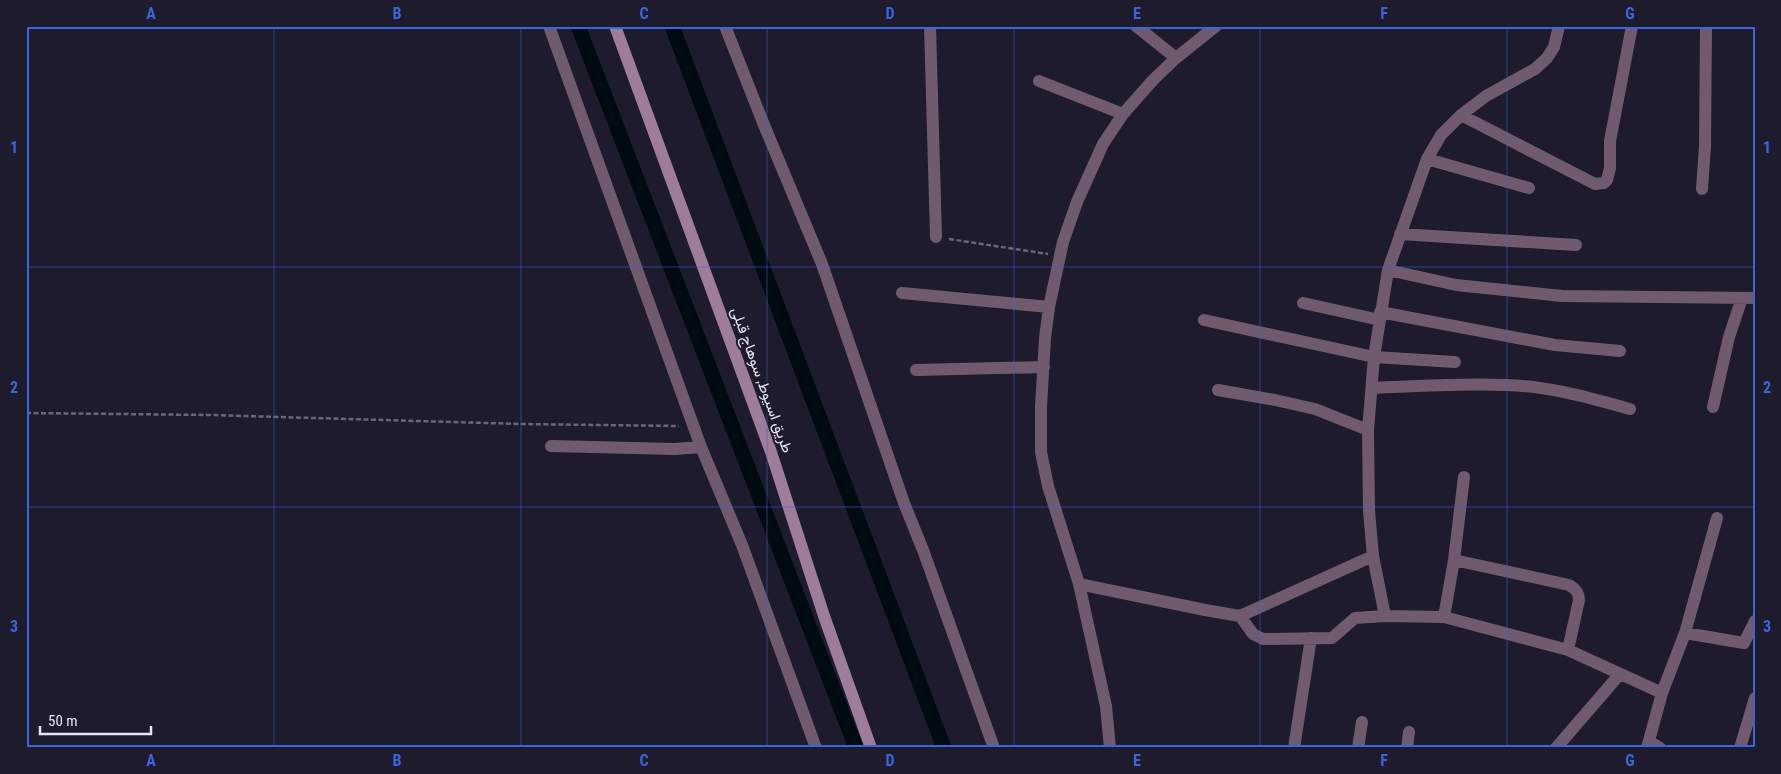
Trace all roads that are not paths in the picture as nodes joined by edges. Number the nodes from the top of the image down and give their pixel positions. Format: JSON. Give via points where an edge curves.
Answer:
{"nodes":[{"id":1,"x":549,"y":26,"type":"edge"},
{"id":2,"x":616,"y":26,"type":"edge"},
{"id":3,"x":725,"y":26,"type":"edge"},
{"id":4,"x":930,"y":26,"type":"edge"},
{"id":5,"x":1136,"y":26,"type":"edge"},
{"id":6,"x":1216,"y":26,"type":"edge"},
{"id":7,"x":1559,"y":26,"type":"edge"},
{"id":8,"x":1632,"y":26,"type":"edge"},
{"id":9,"x":1706,"y":26,"type":"edge"},
{"id":10,"x":1176,"y":58,"type":"junction"},
{"id":11,"x":1038,"y":81,"type":"dead end"},
{"id":12,"x":1122,"y":114,"type":"junction"},
{"id":13,"x":1461,"y":115,"type":"junction"},
{"id":14,"x":1427,"y":159,"type":"junction"},
{"id":15,"x":1530,"y":188,"type":"dead end"},
{"id":16,"x":1702,"y":189,"type":"dead end"},
{"id":17,"x":1400,"y":234,"type":"junction"},
{"id":18,"x":936,"y":237,"type":"road end"},
{"id":19,"x":1576,"y":245,"type":"dead end"},
{"id":20,"x":1388,"y":270,"type":"junction"},
{"id":21,"x":902,"y":293,"type":"dead end"},
{"id":22,"x":1748,"y":298,"type":"edge"},
{"id":23,"x":1303,"y":303,"type":"dead end"},
{"id":24,"x":1049,"y":306,"type":"junction"},
{"id":25,"x":1380,"y":316,"type":"junction"},
{"id":26,"x":1204,"y":320,"type":"dead end"},
{"id":27,"x":1620,"y":351,"type":"dead end"},
{"id":28,"x":1374,"y":357,"type":"junction"},
{"id":29,"x":1455,"y":362,"type":"dead end"},
{"id":30,"x":1044,"y":367,"type":"junction"},
{"id":31,"x":916,"y":370,"type":"dead end"},
{"id":32,"x":1372,"y":388,"type":"junction"},
{"id":33,"x":1218,"y":390,"type":"dead end"},
{"id":34,"x":1713,"y":407,"type":"dead end"},
{"id":35,"x":1630,"y":409,"type":"dead end"},
{"id":36,"x":1368,"y":430,"type":"junction"},
{"id":37,"x":551,"y":446,"type":"dead end"},
{"id":38,"x":701,"y":447,"type":"junction"},
{"id":39,"x":1464,"y":476,"type":"dead end"},
{"id":40,"x":1717,"y":518,"type":"dead end"},
{"id":41,"x":1373,"y":556,"type":"junction"},
{"id":42,"x":1454,"y":560,"type":"junction"},
{"id":43,"x":1080,"y":584,"type":"junction"},
{"id":44,"x":1240,"y":616,"type":"junction"},
{"id":45,"x":1385,"y":616,"type":"junction"},
{"id":46,"x":1444,"y":617,"type":"junction"},
{"id":47,"x":1755,"y":621,"type":"edge"},
{"id":48,"x":1685,"y":633,"type":"junction"},
{"id":49,"x":1312,"y":638,"type":"junction"},
{"id":50,"x":1568,"y":650,"type":"junction"},
{"id":51,"x":1620,"y":674,"type":"junction"},
{"id":52,"x":1662,"y":693,"type":"junction"},
{"id":53,"x":1755,"y":698,"type":"edge"},
{"id":54,"x":1362,"y":722,"type":"dead end"},
{"id":55,"x":1410,"y":732,"type":"dead end"},
{"id":56,"x":1652,"y":745,"type":"edge"},
{"id":57,"x":816,"y":748,"type":"edge"},
{"id":58,"x":871,"y":748,"type":"edge"},
{"id":59,"x":994,"y":748,"type":"edge"},
{"id":60,"x":1110,"y":748,"type":"edge"},
{"id":61,"x":1294,"y":748,"type":"edge"},
{"id":62,"x":1358,"y":748,"type":"edge"},
{"id":63,"x":1407,"y":748,"type":"edge"},
{"id":64,"x":1556,"y":748,"type":"edge"},
{"id":65,"x":1740,"y":748,"type":"edge"}],
"edges":[{"from":1,"to":38,"type":"street"},
{"from":2,"to":58,"type":"main road","name":"طريق اسيوط, سوهاج قبلى","via":[[771,452]]},
{"from":3,"to":59,"type":"street","via":[[822,264],[904,503]]},
{"from":4,"to":18,"type":"street"},
{"from":5,"to":10,"type":"street"},
{"from":6,"to":10,"type":"street"},
{"from":7,"to":13,"type":"street","via":[[1554,47],[1547,58]]},
{"from":8,"to":13,"type":"street","via":[[1610,141],[1610,168],[1604,183],[1596,184]]},
{"from":9,"to":16,"type":"street"},
{"from":10,"to":12,"type":"street"},
{"from":11,"to":12,"type":"street"},
{"from":12,"to":24,"type":"street","via":[[1103,144],[1077,202],[1059,256]]},
{"from":13,"to":14,"type":"street","via":[[1441,135]]},
{"from":14,"to":15,"type":"street"},
{"from":14,"to":17,"type":"street"},
{"from":17,"to":19,"type":"street"},
{"from":17,"to":20,"type":"street"},
{"from":20,"to":22,"type":"street","via":[[1456,285],[1562,296]]},
{"from":20,"to":25,"type":"street"},
{"from":21,"to":24,"type":"street"},
{"from":22,"to":34,"type":"street","via":[[1729,337]]},
{"from":23,"to":25,"type":"street"},
{"from":24,"to":30,"type":"street"},
{"from":25,"to":27,"type":"street","via":[[1555,345]]},
{"from":25,"to":28,"type":"street"},
{"from":26,"to":28,"type":"street"},
{"from":28,"to":29,"type":"street"},
{"from":28,"to":32,"type":"street"},
{"from":30,"to":31,"type":"street"},
{"from":30,"to":43,"type":"street","via":[[1041,452],[1048,486]]},
{"from":32,"to":35,"type":"street","via":[[1507,385],[1544,389]]},
{"from":32,"to":36,"type":"street"},
{"from":33,"to":36,"type":"street","via":[[1315,409]]},
{"from":36,"to":41,"type":"street"},
{"from":37,"to":38,"type":"street"},
{"from":38,"to":57,"type":"street","via":[[742,545]]},
{"from":39,"to":42,"type":"street"},
{"from":40,"to":48,"type":"street"},
{"from":41,"to":44,"type":"street"},
{"from":41,"to":45,"type":"street"},
{"from":42,"to":46,"type":"street"},
{"from":42,"to":50,"type":"street","via":[[1574,588],[1579,600]]},
{"from":43,"to":44,"type":"street"},
{"from":43,"to":60,"type":"street","via":[[1106,706]]},
{"from":44,"to":49,"type":"street","via":[[1253,634],[1263,639]]},
{"from":45,"to":46,"type":"street"},
{"from":45,"to":49,"type":"street","via":[[1354,618],[1332,638]]},
{"from":46,"to":50,"type":"street"},
{"from":47,"to":48,"type":"street","via":[[1744,644]]},
{"from":48,"to":52,"type":"street"},
{"from":49,"to":61,"type":"street"},
{"from":50,"to":51,"type":"street"},
{"from":51,"to":52,"type":"street"},
{"from":51,"to":64,"type":"street"},
{"from":52,"to":56,"type":"street"},
{"from":53,"to":65,"type":"street"},
{"from":54,"to":62,"type":"street"},
{"from":55,"to":63,"type":"street"}]}
